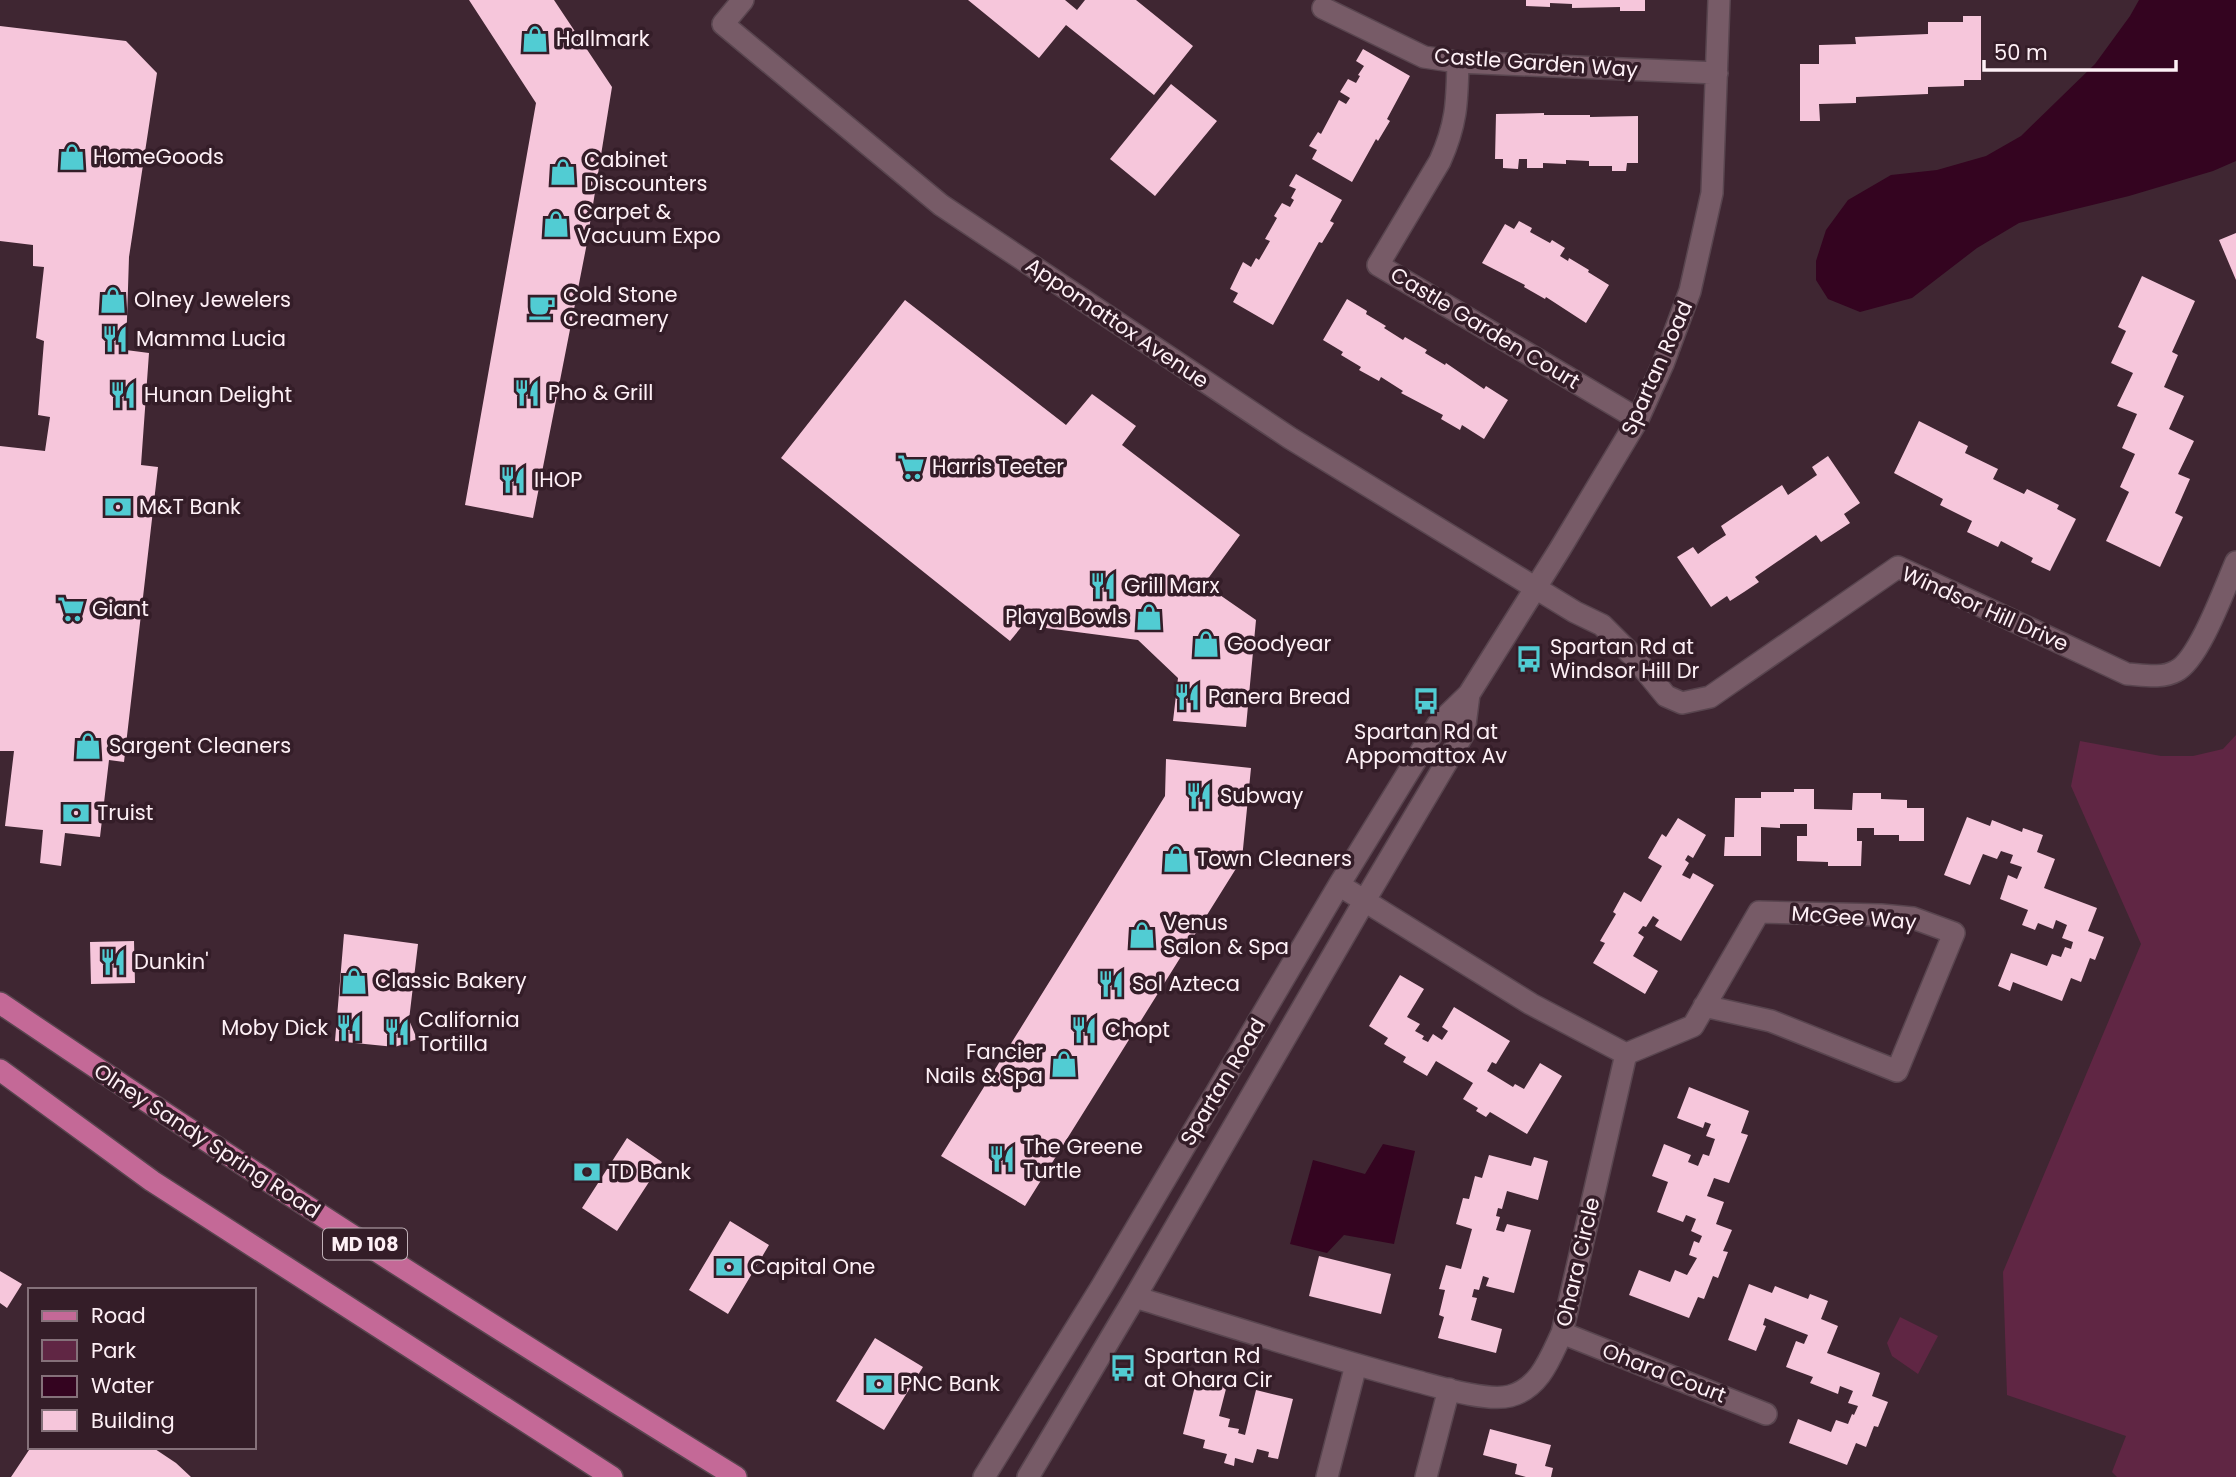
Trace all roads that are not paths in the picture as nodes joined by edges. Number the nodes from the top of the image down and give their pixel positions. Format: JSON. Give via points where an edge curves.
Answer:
{"nodes":[{"id":1,"x":743,"y":0,"type":"edge"},
{"id":2,"x":1719,"y":0,"type":"edge"},
{"id":3,"x":1323,"y":8,"type":"dead end"},
{"id":4,"x":1458,"y":62,"type":"junction"},
{"id":5,"x":1717,"y":72,"type":"junction"},
{"id":6,"x":1638,"y":419,"type":"junction"},
{"id":7,"x":2236,"y":562,"type":"edge"},
{"id":8,"x":1537,"y":587,"type":"junction"},
{"id":9,"x":1469,"y":694,"type":"junction"},
{"id":10,"x":1339,"y":885,"type":"junction"},
{"id":11,"x":1364,"y":900,"type":"junction"},
{"id":12,"x":0,"y":1003,"type":"edge"},
{"id":13,"x":1704,"y":1006,"type":"junction"},
{"id":14,"x":1626,"y":1055,"type":"junction"},
{"id":15,"x":0,"y":1070,"type":"edge"},
{"id":16,"x":1135,"y":1297,"type":"junction"},
{"id":17,"x":1562,"y":1333,"type":"junction"},
{"id":18,"x":1356,"y":1365,"type":"junction"},
{"id":19,"x":1449,"y":1389,"type":"junction"},
{"id":20,"x":1766,"y":1414,"type":"dead end"},
{"id":21,"x":612,"y":1477,"type":"edge"},
{"id":22,"x":736,"y":1477,"type":"edge"},
{"id":23,"x":984,"y":1477,"type":"edge"},
{"id":24,"x":1028,"y":1477,"type":"edge"},
{"id":25,"x":1327,"y":1477,"type":"edge"},
{"id":26,"x":1426,"y":1477,"type":"edge"}],
"edges":[{"from":1,"to":8,"type":"street","name":"Appomattox Avenue","via":[[723,24],[941,205],[1290,438]]},
{"from":2,"to":5,"type":"street","name":"Spartan Road"},
{"from":3,"to":4,"type":"street","name":"Castle Garden Way","via":[[1424,57]]},
{"from":4,"to":5,"type":"street","name":"Castle Garden Way"},
{"from":4,"to":6,"type":"street","name":"Castle Garden Court","via":[[1454,127],[1440,161],[1378,265]]},
{"from":5,"to":6,"type":"street","name":"Spartan Road","via":[[1712,193],[1690,291]]},
{"from":6,"to":8,"type":"street","name":"Spartan Road"},
{"from":7,"to":8,"type":"street","name":"Windsor Hill Drive","via":[[2194,655],[2177,671],[2156,676],[2127,674],[1898,567],[1710,697],[1682,703],[1666,696],[1602,625]]},
{"from":8,"to":9,"type":"street","name":"Spartan Road"},
{"from":9,"to":10,"type":"street","name":"Spartan Road","via":[[1438,724]]},
{"from":9,"to":11,"type":"street","name":"Spartan Road","via":[[1464,733]]},
{"from":10,"to":11,"type":"street"},
{"from":10,"to":23,"type":"street","name":"Spartan Road"},
{"from":11,"to":14,"type":"street","via":[[1531,1003]]},
{"from":11,"to":16,"type":"street","name":"Spartan Road"},
{"from":12,"to":22,"type":"main road","name":"Olney Sandy Spring Road","number":"MD 108","via":[[452,1301]]},
{"from":13,"to":13,"type":"street","name":"McGee Way","via":[[1759,912],[1913,918],[1954,933],[1897,1071],[1771,1021]]},
{"from":13,"to":14,"type":"street","name":"McGee Way","via":[[1693,1026]]},
{"from":14,"to":17,"type":"street","name":"Ohara Circle"},
{"from":15,"to":21,"type":"main road","number":"MD 108","via":[[152,1181]]},
{"from":16,"to":18,"type":"street","name":"Ohara Circle"},
{"from":16,"to":24,"type":"street","name":"Spartan Road"},
{"from":17,"to":19,"type":"street","name":"Ohara Circle","via":[[1542,1374],[1527,1389],[1508,1397]]},
{"from":17,"to":20,"type":"street","name":"Ohara Court"},
{"from":18,"to":19,"type":"street","name":"Ohara Circle"},
{"from":18,"to":25,"type":"street"},
{"from":19,"to":26,"type":"street"}]}
